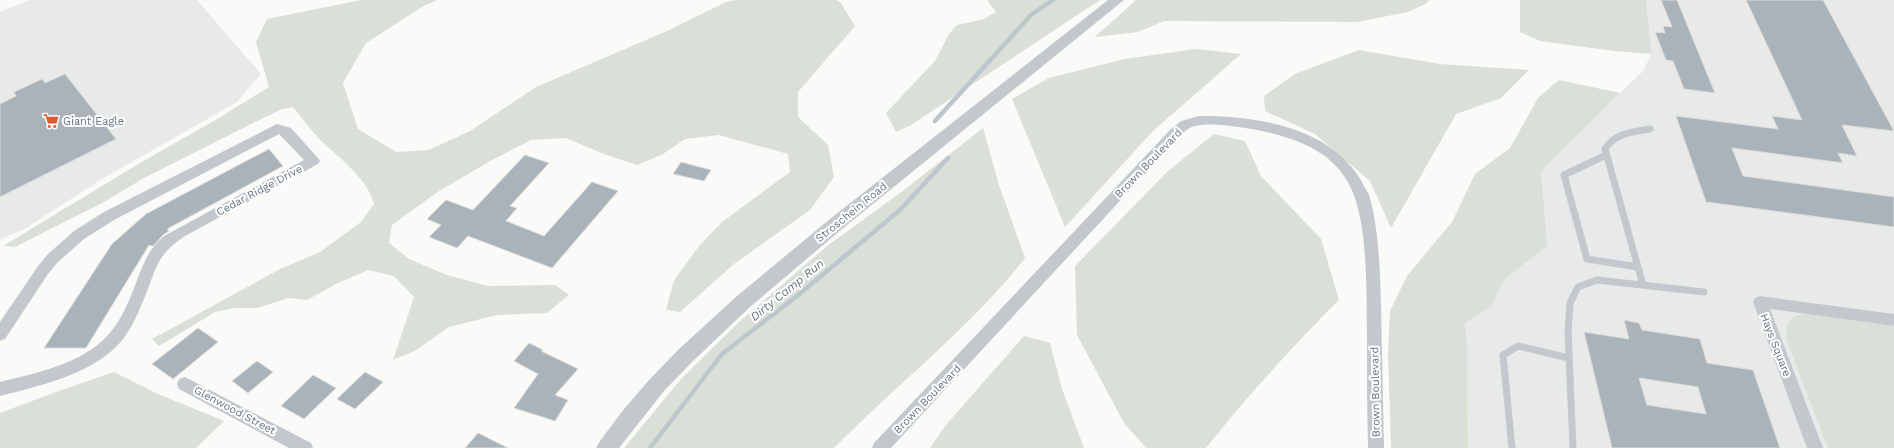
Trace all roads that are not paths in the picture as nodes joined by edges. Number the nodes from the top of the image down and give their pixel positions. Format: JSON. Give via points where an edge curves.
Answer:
{"nodes":[{"id":1,"x":1117,"y":0,"type":"edge"},
{"id":2,"x":1650,"y":129,"type":"dead end"},
{"id":3,"x":1606,"y":155,"type":"junction"},
{"id":4,"x":1638,"y":267,"type":"junction"},
{"id":5,"x":1643,"y":285,"type":"junction"},
{"id":6,"x":1704,"y":292,"type":"dead end"},
{"id":7,"x":1894,"y":320,"type":"edge"},
{"id":8,"x":0,"y":335,"type":"edge"},
{"id":9,"x":1569,"y":358,"type":"junction"},
{"id":10,"x":185,"y":384,"type":"dead end"},
{"id":11,"x":0,"y":389,"type":"edge"},
{"id":12,"x":305,"y":448,"type":"edge"},
{"id":13,"x":607,"y":448,"type":"edge"},
{"id":14,"x":880,"y":448,"type":"edge"},
{"id":15,"x":1376,"y":448,"type":"edge"},
{"id":16,"x":1512,"y":448,"type":"edge"},
{"id":17,"x":1573,"y":448,"type":"edge"},
{"id":18,"x":1816,"y":448,"type":"edge"}],
"edges":[{"from":1,"to":13,"type":"street","name":"Stroschein Road","via":[[884,185],[726,316],[657,385]]},
{"from":2,"to":3,"type":"lane","via":[[1620,135],[1608,142],[1604,149]]},
{"from":3,"to":4,"type":"lane"},
{"from":3,"to":4,"type":"lane","via":[[1564,175],[1587,259]]},
{"from":4,"to":5,"type":"lane"},
{"from":5,"to":6,"type":"lane"},
{"from":5,"to":9,"type":"lane","via":[[1597,280],[1578,287],[1570,303]]},
{"from":7,"to":18,"type":"street","name":"Hays Square","via":[[1760,302]]},
{"from":8,"to":11,"type":"street","name":"Cedar Ridge Drive","via":[[53,258],[79,235],[109,216],[277,129],[286,131],[313,161],[180,232],[161,245],[151,260],[137,298],[120,331],[102,349],[50,375]]},
{"from":9,"to":16,"type":"lane","via":[[1518,346],[1503,355]]},
{"from":9,"to":17,"type":"lane"},
{"from":10,"to":12,"type":"street","name":"Glenwood Street"},
{"from":14,"to":15,"type":"street","name":"Brown Boulevard","via":[[1176,132],[1186,124],[1217,121],[1278,130],[1310,141],[1334,156],[1351,175],[1363,197],[1373,261]]}]}
